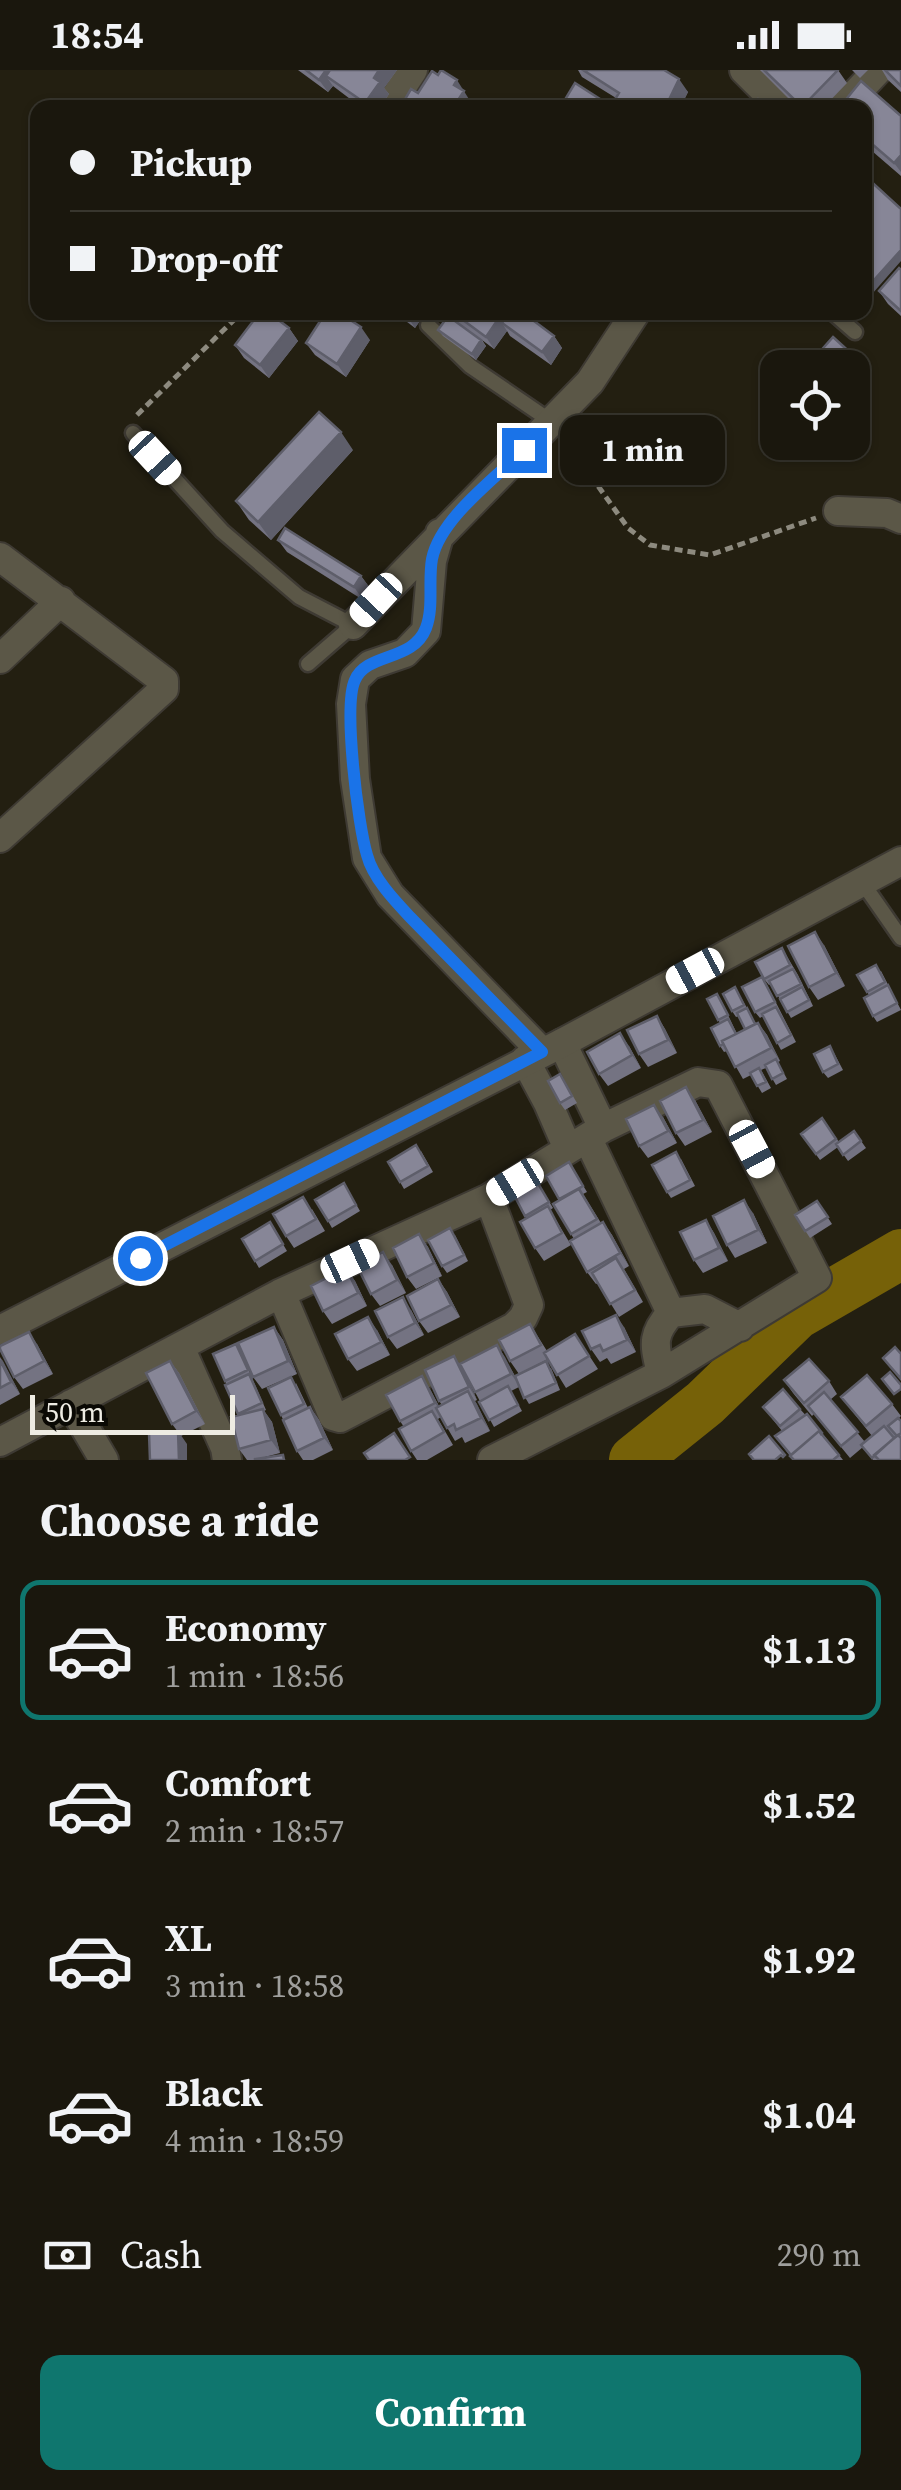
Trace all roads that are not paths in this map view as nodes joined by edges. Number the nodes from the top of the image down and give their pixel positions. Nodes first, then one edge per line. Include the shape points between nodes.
1 (413, 70) edge
2 (744, 70) edge
3 (878, 70) edge
4 (393, 100) edge
5 (774, 100) edge
6 (850, 100) edge
7 (630, 320) edge
8 (841, 320) edge
9 (428, 325) dead end
10 (854, 332) dead end
11 (552, 422) junction
12 (133, 433) road end
13 (838, 511) road end
14 (901, 520) edge
15 (440, 534) junction
16 (0, 557) edge
17 (61, 601) junction
18 (352, 625) junction
19 (0, 659) edge
20 (308, 664) dead end
21 (0, 838) edge
22 (901, 861) edge
23 (862, 882) junction
24 (901, 938) edge
25 (543, 1052) junction
26 (586, 1139) junction
27 (489, 1198) junction
28 (280, 1293) junction
29 (671, 1312) junction
30 (740, 1327) junction
31 (0, 1330) edge
32 (180, 1347) junction
33 (661, 1374) junction
34 (71, 1404) junction
35 (0, 1442) edge
36 (104, 1460) edge
37 (227, 1460) edge
38 (492, 1460) edge

1 - 4 street
2 - 5 street
3 - 6 street
7 - 11 street via 590,382
8 - 10 lane
9 - 11 lane via 470,366
11 - 15 street
12 - 18 lane via 234,542 298,597
13 - 14 street
15 - 18 street
15 - 25 street via 426,631 405,653 370,664 355,679 355,779 367,858 390,895
16 - 17 street
17 - 19 street
17 - 21 street via 164,681 164,689
18 - 20 lane
22 - 23 street
23 - 24 lane
23 - 25 street
25 - 26 street
25 - 26 street via 548,1103
25 - 31 street
26 - 27 street
26 - 29 street
26 - 30 street via 698,1082 718,1086 817,1278
27 - 28 street
27 - 28 street via 529,1305 523,1318 340,1418 333,1416
28 - 32 street
29 - 30 street via 706,1309
29 - 33 street via 654,1342
30 - 33 street
32 - 34 street
32 - 37 street
33 - 38 street
34 - 35 street
34 - 36 street

